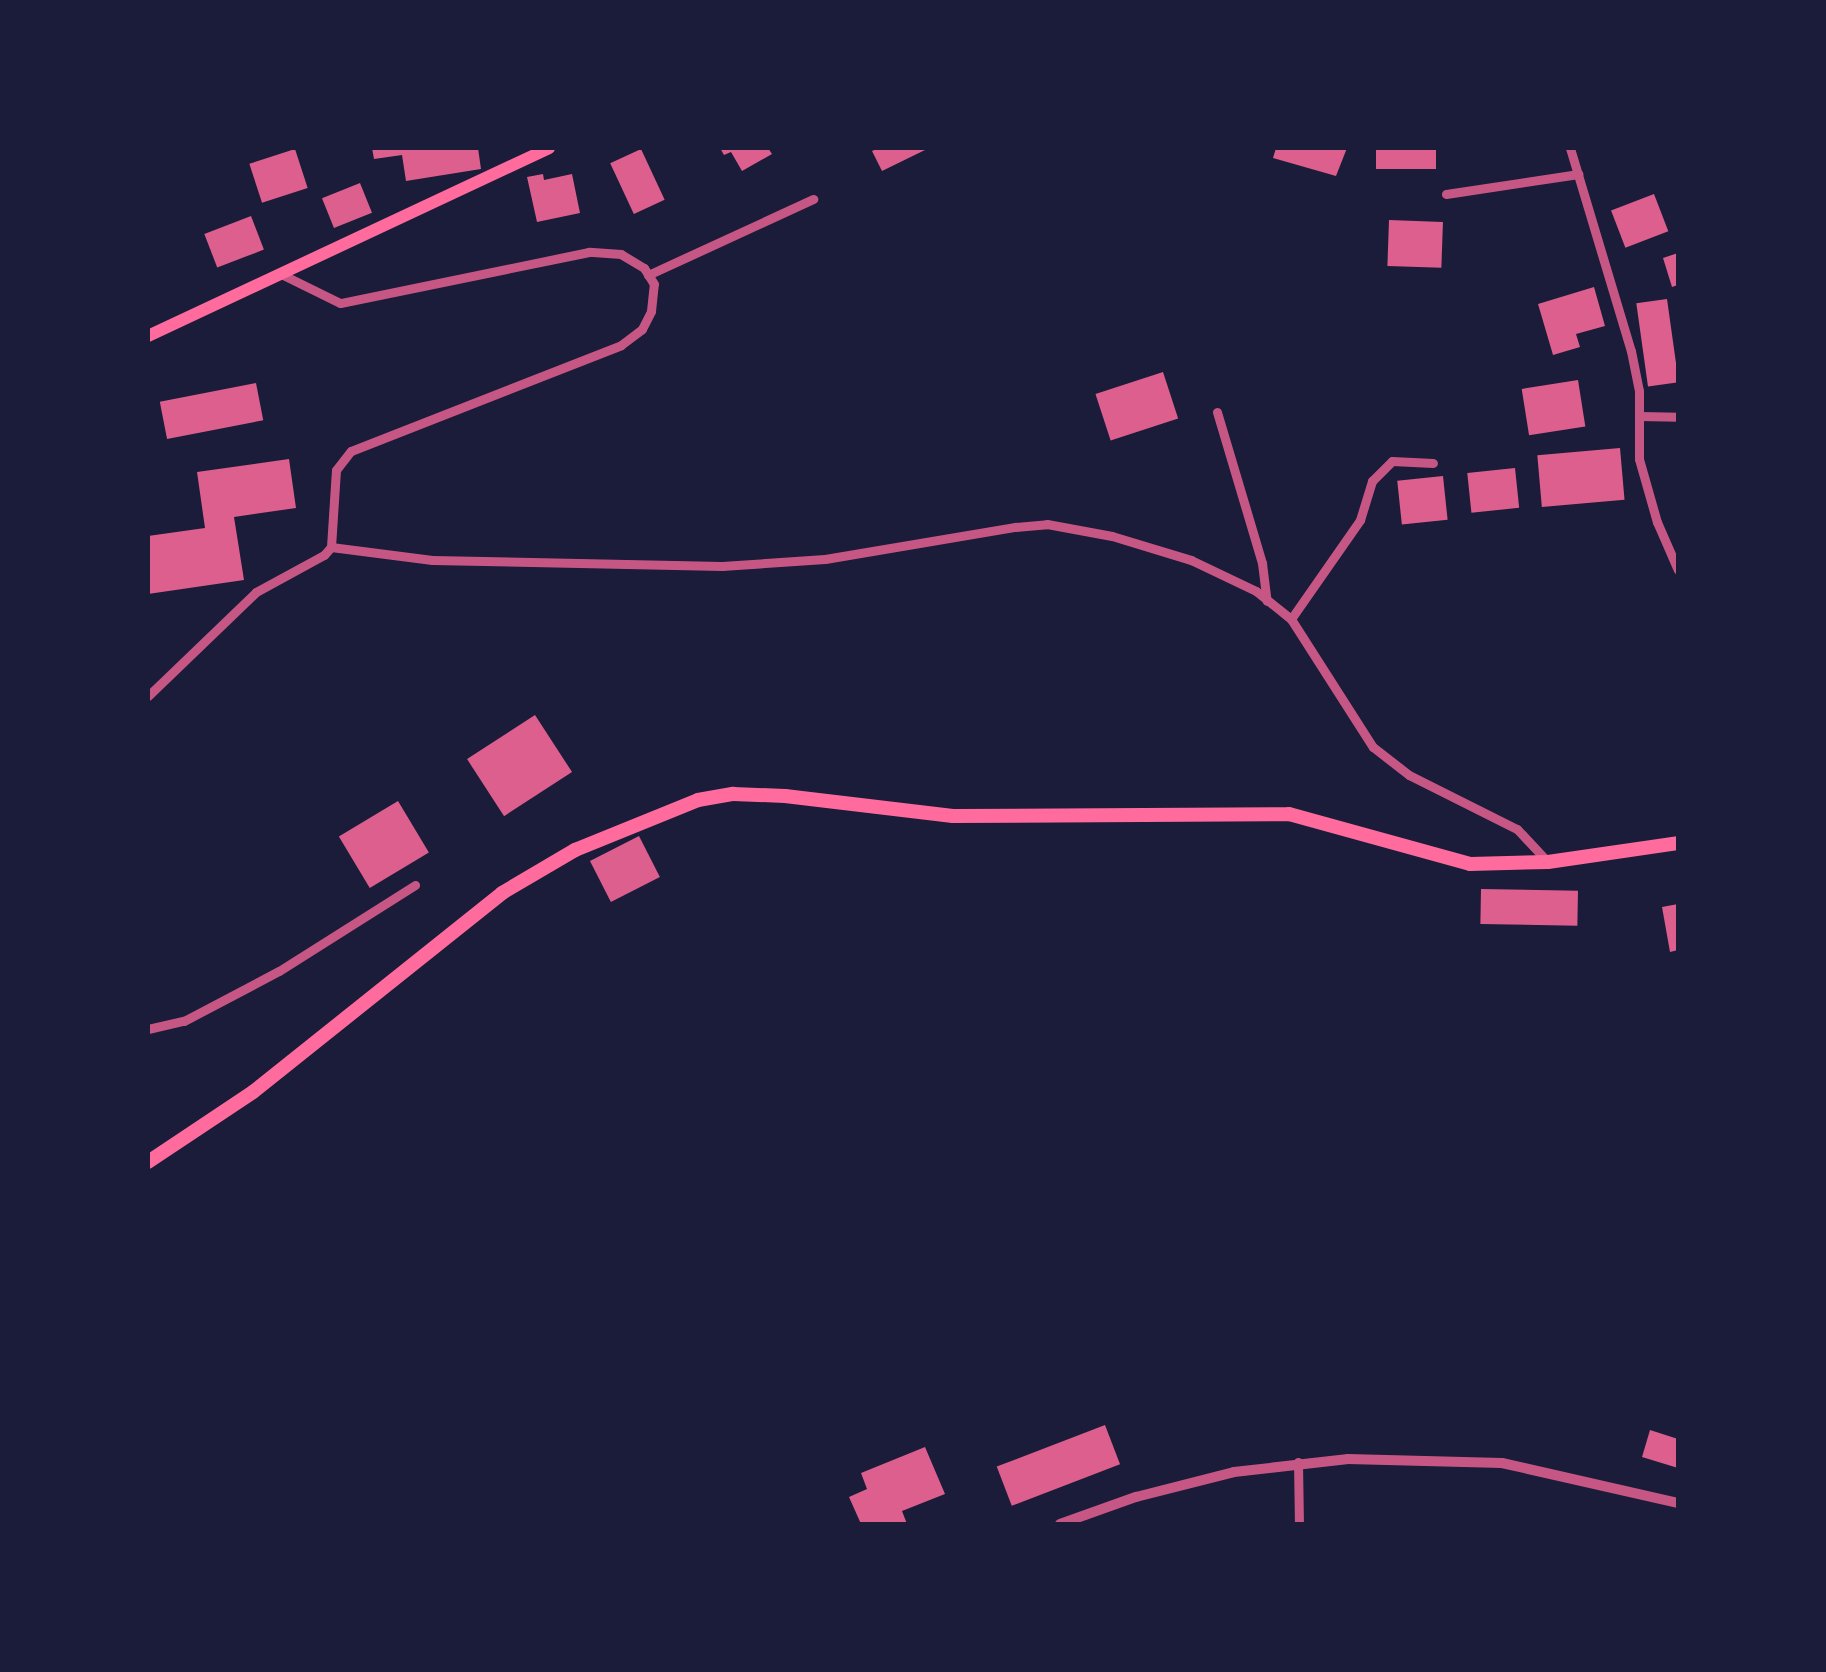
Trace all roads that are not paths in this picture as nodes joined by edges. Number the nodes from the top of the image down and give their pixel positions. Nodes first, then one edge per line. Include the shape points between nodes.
1 (549, 148) edge
2 (1570, 148) edge
3 (1578, 174) junction
4 (1446, 194) dead end
5 (813, 199) dead end
6 (283, 275) junction
7 (648, 275) junction
8 (148, 336) edge
9 (1217, 412) dead end
10 (1639, 416) junction
11 (1678, 417) edge
12 (1433, 463) dead end
13 (331, 547) junction
14 (1678, 570) edge
15 (1268, 601) junction
16 (1291, 620) junction
17 (148, 696) edge
18 (1678, 843) edge
19 (1548, 862) junction
20 (415, 885) dead end
21 (148, 1029) edge
22 (148, 1162) edge
23 (1298, 1462) junction
24 (1678, 1503) edge
25 (1060, 1524) edge
26 (1300, 1524) edge

1 - 6 main road
2 - 3 street
3 - 4 street
3 - 10 street via 1631,351
5 - 7 street
6 - 7 street via 340,304 590,252 621,254
6 - 8 main road
7 - 13 street via 652,311 621,345 351,451 336,470
9 - 15 street
10 - 11 street
10 - 14 street via 1643,474
12 - 16 street via 1392,461 1372,480 1360,520
13 - 15 street via 432,560 722,566 825,559 1048,524 1191,560
13 - 17 street via 316,562 256,592
15 - 16 street
16 - 19 street via 1373,747 1409,776 1517,829
18 - 19 main road
19 - 22 main road via 1444,860 1289,814 972,817 785,796 698,800 575,850 502,892 252,1092
20 - 21 street via 279,970 184,1021
23 - 24 street via 1468,1459
23 - 25 street via 1172,1488
23 - 26 street

